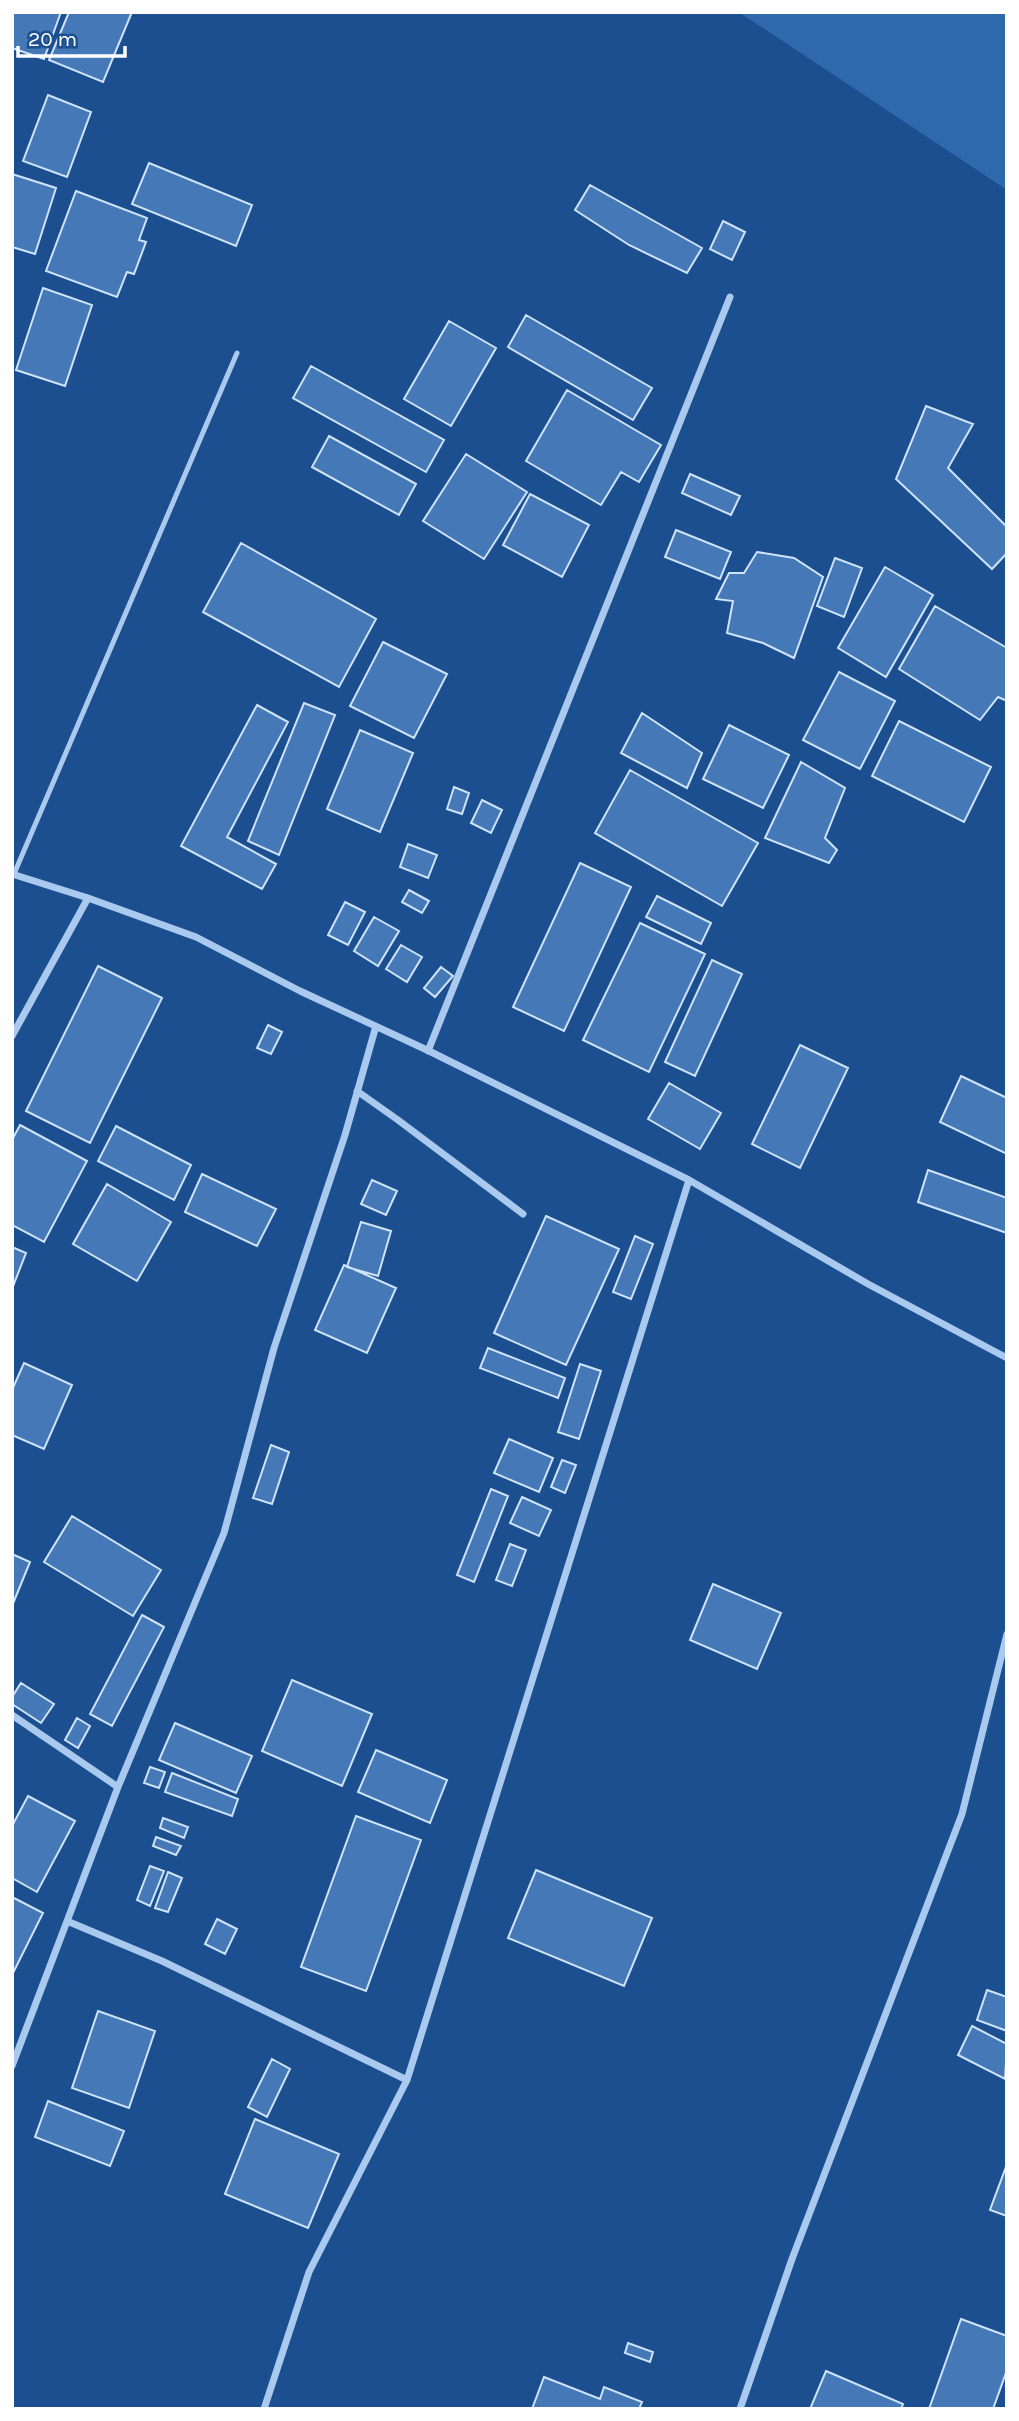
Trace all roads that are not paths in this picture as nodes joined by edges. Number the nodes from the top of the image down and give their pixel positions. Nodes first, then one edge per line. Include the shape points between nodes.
1 (730, 297) dead end
2 (237, 353) dead end
3 (13, 874) edge
4 (88, 898) junction
5 (376, 1026) junction
6 (12, 1036) edge
7 (428, 1051) junction
8 (357, 1091) junction
9 (689, 1180) junction
10 (523, 1214) dead end
11 (1007, 1358) edge
12 (1007, 1634) edge
13 (12, 1715) edge
14 (118, 1787) junction
15 (67, 1921) junction
16 (12, 2066) edge
17 (407, 2080) junction
18 (264, 2409) edge
19 (740, 2409) edge

1 - 7 street
2 - 3 lane
3 - 4 street
4 - 5 street via 196,937
4 - 6 street
5 - 7 street
5 - 8 street
7 - 9 street
8 - 10 street
8 - 14 street via 274,1348 224,1533
9 - 11 street
9 - 17 street
12 - 19 street via 962,1814 792,2259
13 - 14 street
14 - 15 street
15 - 16 street
15 - 17 street via 162,1961
17 - 18 street via 309,2272

